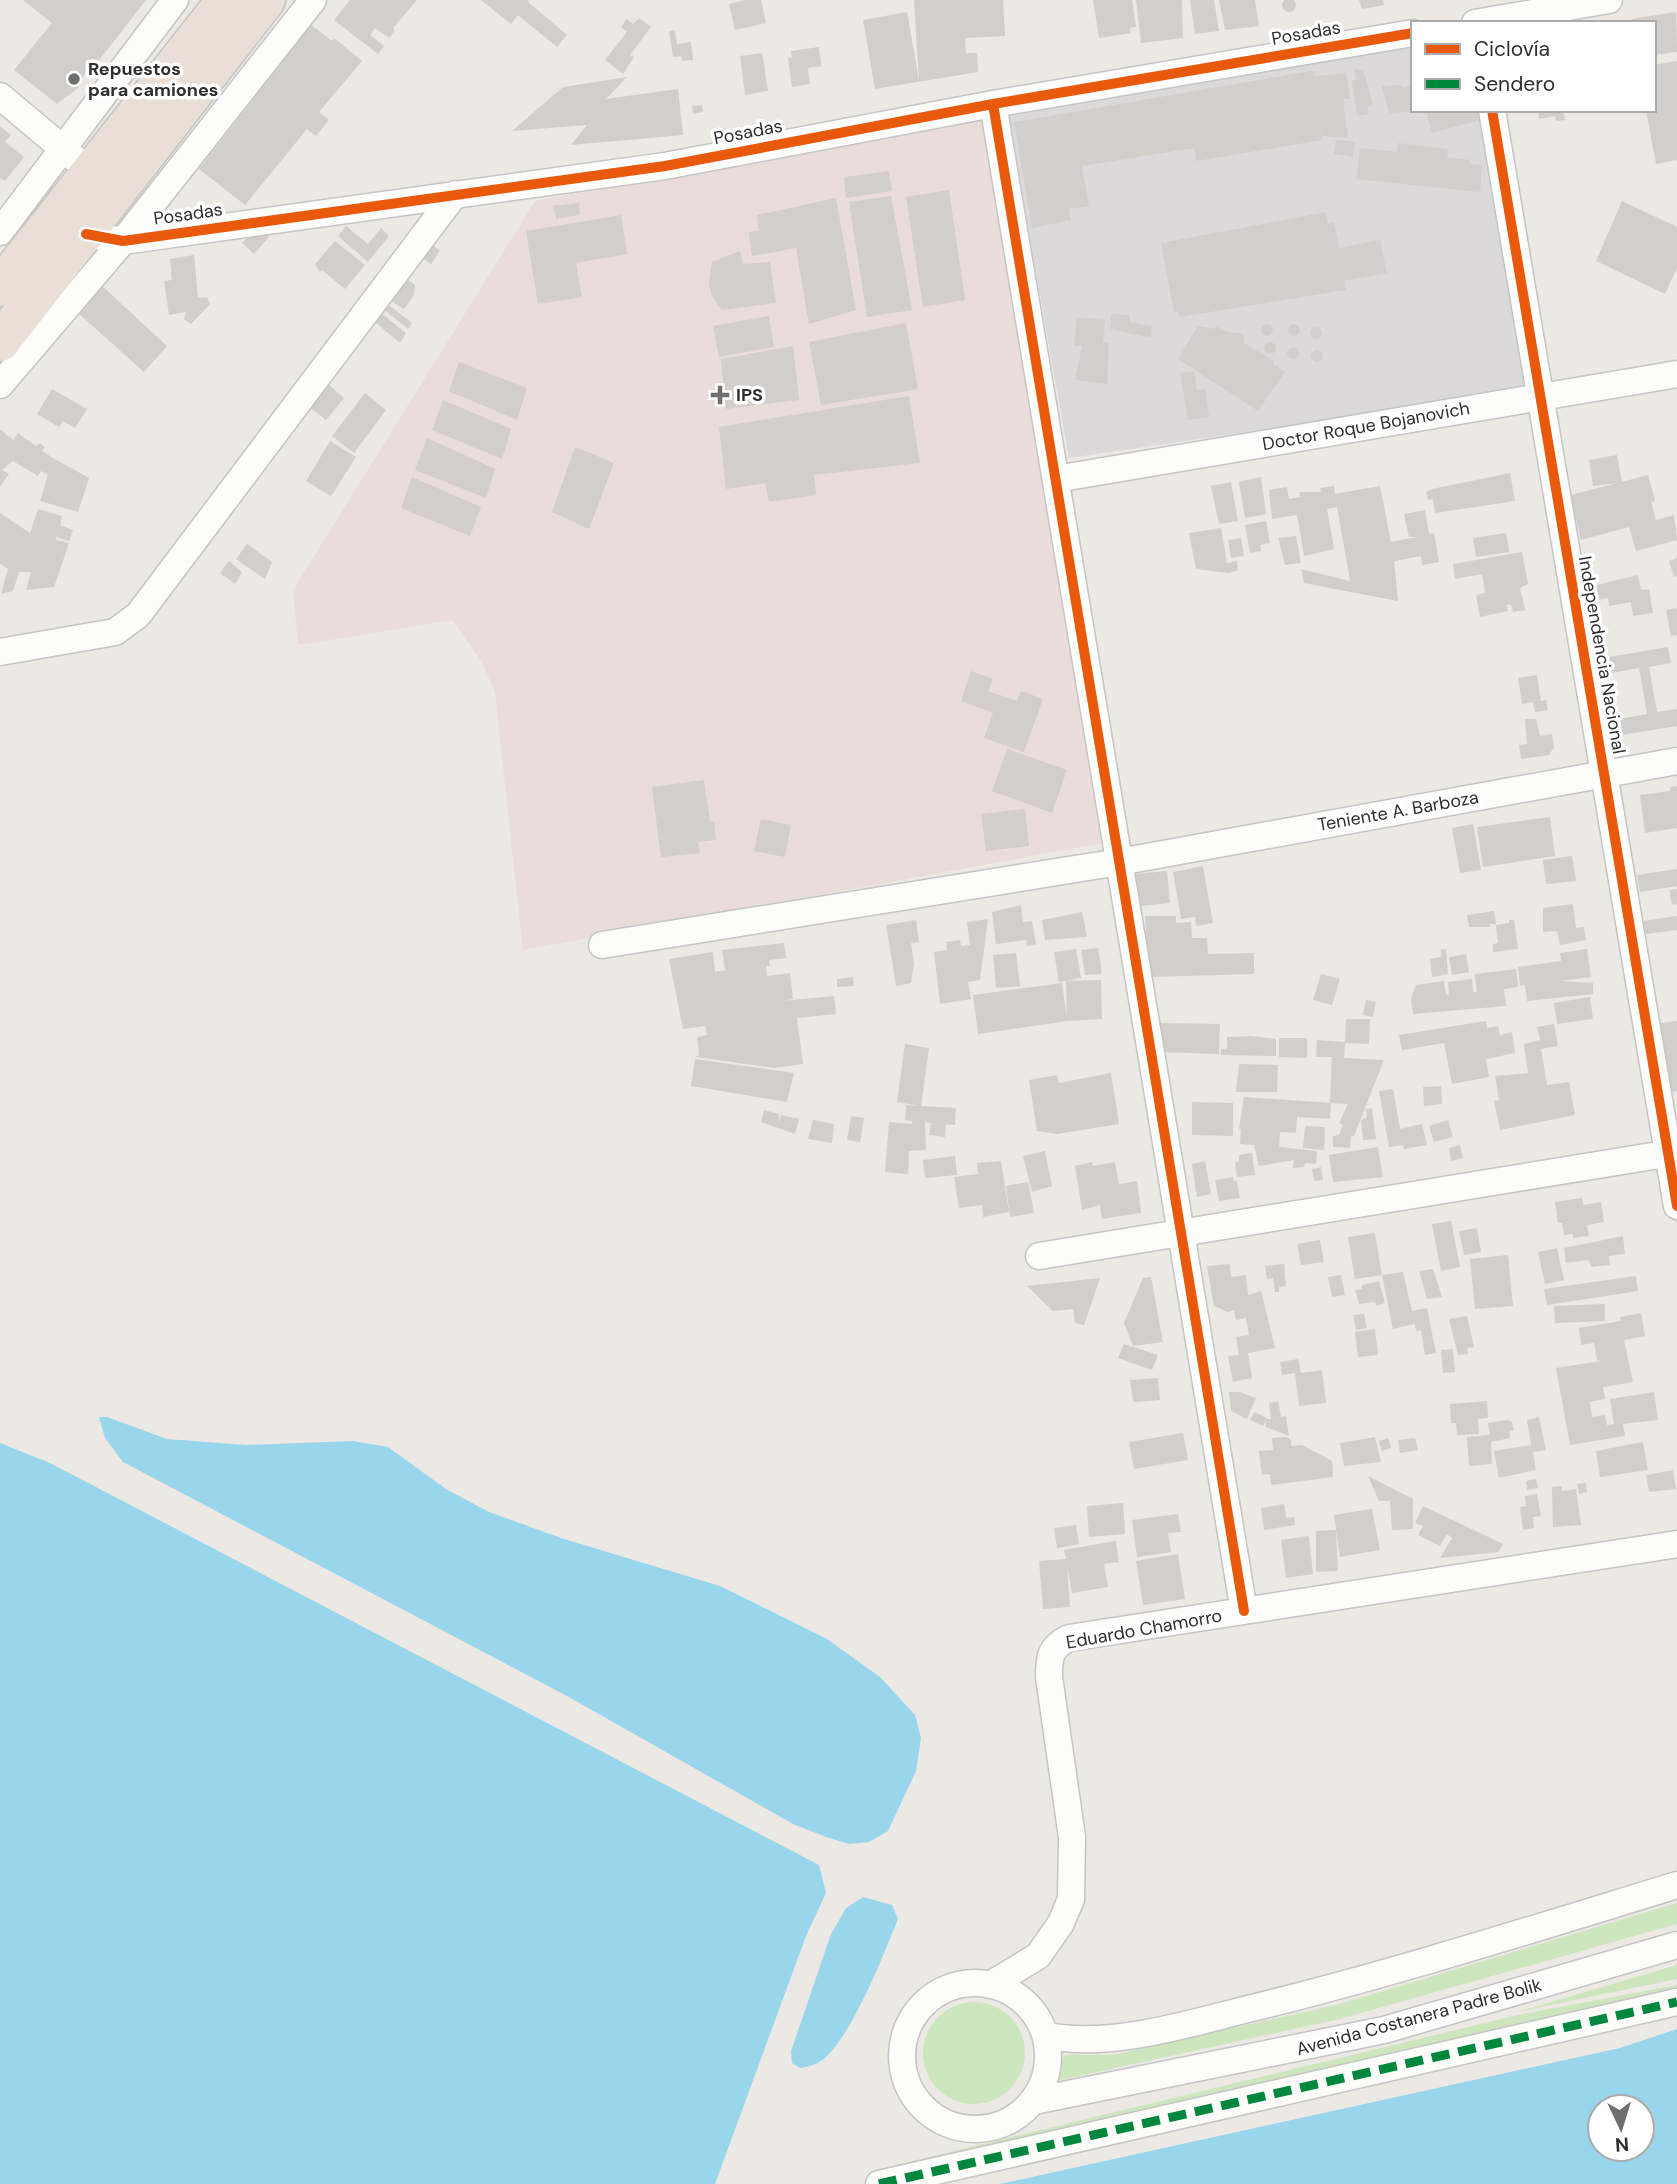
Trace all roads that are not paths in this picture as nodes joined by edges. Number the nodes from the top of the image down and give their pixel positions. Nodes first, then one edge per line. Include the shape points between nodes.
1 (175, 0) edge
2 (226, 0) edge
3 (266, 0) edge
4 (313, 0) edge
5 (1474, 0) edge
6 (1609, 0) edge
7 (1477, 21) edge
8 (1488, 21) edge
9 (1411, 33) edge
10 (0, 96) edge
11 (993, 103) junction
12 (1492, 112) edge
13 (76, 160) junction
14 (455, 194) junction
15 (0, 232) edge
16 (105, 237) junction
17 (0, 287) edge
18 (2, 369) edge
19 (1677, 374) edge
20 (1540, 396) junction
21 (1056, 480) junction
22 (0, 652) edge
23 (1677, 761) edge
24 (1604, 772) junction
25 (1119, 862) junction
26 (602, 945) dead end
27 (1673, 1153) edge
28 (1677, 1206) edge
29 (1181, 1233) junction
30 (1039, 1256) dead end
31 (1677, 1544) edge
32 (1244, 1611) junction
33 (1677, 1885) edge
34 (1677, 1945) edge
35 (1038, 1956) junction
36 (989, 1985) junction
37 (1677, 2001) edge
38 (1029, 2005) junction
39 (1047, 2036) junction
40 (1034, 2101) junction
41 (879, 2184) edge

1 - 13 street
2 - 13 highway
3 - 16 highway
4 - 16 street
5 - 7 street
6 - 8 street
9 - 11 street, Posadas
10 - 13 street
11 - 14 street, Posadas via 666,166
11 - 21 street
12 - 20 street, Independencia Nacional
13 - 15 street
13 - 17 highway
14 - 16 street, Posadas
14 - 22 street via 138,615 116,632
16 - 18 highway
19 - 20 street, Doctor Roque Bojanovich
20 - 21 street, Doctor Roque Bojanovich
20 - 24 street, Independencia Nacional
21 - 25 street
23 - 24 street, Teniente A. Barboza
24 - 25 street, Teniente A. Barboza
24 - 27 street, Independencia Nacional
25 - 26 street, Teniente A. Barboza
25 - 29 street
27 - 28 street, Independencia Nacional
27 - 29 street
29 - 30 street
29 - 32 street
31 - 32 street, Eduardo Chamorro
32 - 35 street, Eduardo Chamorro via 1069,1638 1051,1651 1049,1677 1073,1874 1071,1899 1061,1923
33 - 39 street via 1400,1970 1222,2015 1122,2036 1071,2041
34 - 40 street, Avenida Costanera Padre Bolik via 1371,2033
35 - 36 street, Eduardo Chamorro
35 - 38 street, Eduardo Chamorro
36 - 38 street, Avenida Costanera Padre Bolik via 1006,1989
36 - 40 street, Avenida Costanera Padre Bolik via 951,1986 928,2000 910,2022 901,2048 903,2075 915,2100 935,2118 961,2129 988,2129 1014,2119
37 - 41 street
38 - 39 street, Avenida Costanera Padre Bolik
39 - 40 street, Avenida Costanera Padre Bolik via 1049,2066

